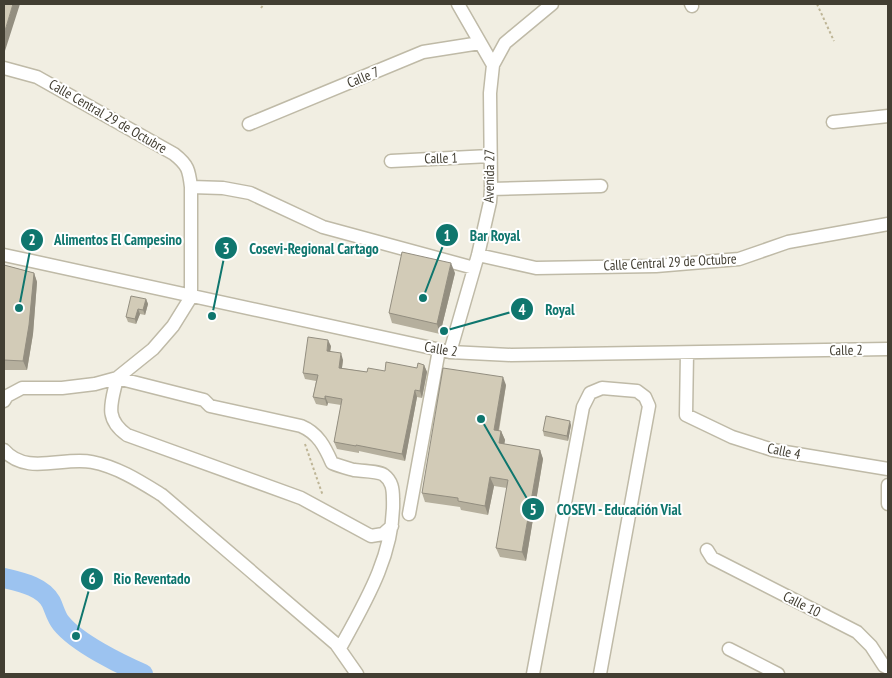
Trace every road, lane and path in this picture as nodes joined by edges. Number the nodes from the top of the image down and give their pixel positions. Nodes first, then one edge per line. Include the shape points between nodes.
1 (264, 4) edge
2 (458, 4) edge
3 (552, 4) edge
4 (817, 4) edge
5 (261, 8) dead end
6 (834, 41) dead end
7 (480, 43) junction
8 (494, 65) junction
9 (4, 68) edge
10 (888, 116) edge
11 (833, 122) dead end
12 (249, 124) dead end
13 (490, 156) junction
14 (391, 161) dead end
15 (602, 186) dead end
16 (191, 187) junction
17 (492, 189) junction
18 (888, 224) edge
19 (4, 255) edge
20 (478, 255) junction
21 (474, 268) junction
22 (191, 297) junction
23 (888, 349) edge
24 (444, 351) junction
25 (687, 353) junction
26 (117, 378) junction
27 (4, 400) edge
28 (301, 426) junction
29 (4, 450) edge
30 (888, 469) edge
31 (888, 485) edge
32 (888, 504) edge
33 (330, 514) junction
34 (409, 514) dead end
35 (392, 526) junction
36 (708, 550) dead end
37 (340, 648) junction
38 (729, 649) dead end
39 (888, 668) edge
40 (357, 674) edge
41 (533, 674) edge
42 (600, 674) edge
43 (778, 674) edge

1 - 5 path
2 - 7 street
3 - 8 street via 505,43
4 - 6 path
7 - 8 street
7 - 12 street, Calle 7 via 423,52
8 - 13 street, Avenida 27 via 490,92
9 - 16 street, Calle Central 29 de Octubre via 37,77 174,154 186,164
10 - 11 street
13 - 14 street, Calle 1
13 - 17 street, Avenida 27
15 - 17 street
16 - 21 street via 250,193 323,227
16 - 22 street, Calle Central 29 de Octubre
17 - 20 street, Avenida 27
18 - 20 street, Calle Central 29 de Octubre via 788,242 739,259 656,266 536,268
19 - 22 street, Calle 2
20 - 21 street, Avenida 27
21 - 24 street, Avenida 27
22 - 24 street, Calle 2
22 - 26 street via 173,326 153,349
23 - 25 street, Calle 2
24 - 25 street, Calle 2 via 511,355
24 - 34 street, Avenida 27
25 - 30 street, Calle 4 via 686,415 732,437 773,450
26 - 27 street via 62,388 22,388
26 - 28 street via 204,400 210,406
26 - 33 street via 112,420 127,435 301,498
28 - 33 path
28 - 35 street via 321,441 332,463 386,476 392,485
29 - 37 street via 27,464 67,460 92,462 138,480 168,500
31 - 32 street
33 - 35 street via 371,536 383,534
35 - 37 street via 379,572
36 - 39 street, Calle 10 via 712,558 857,632
37 - 40 street
38 - 43 street
41 - 42 street via 583,408 590,393 602,388 636,392 645,397 650,406

